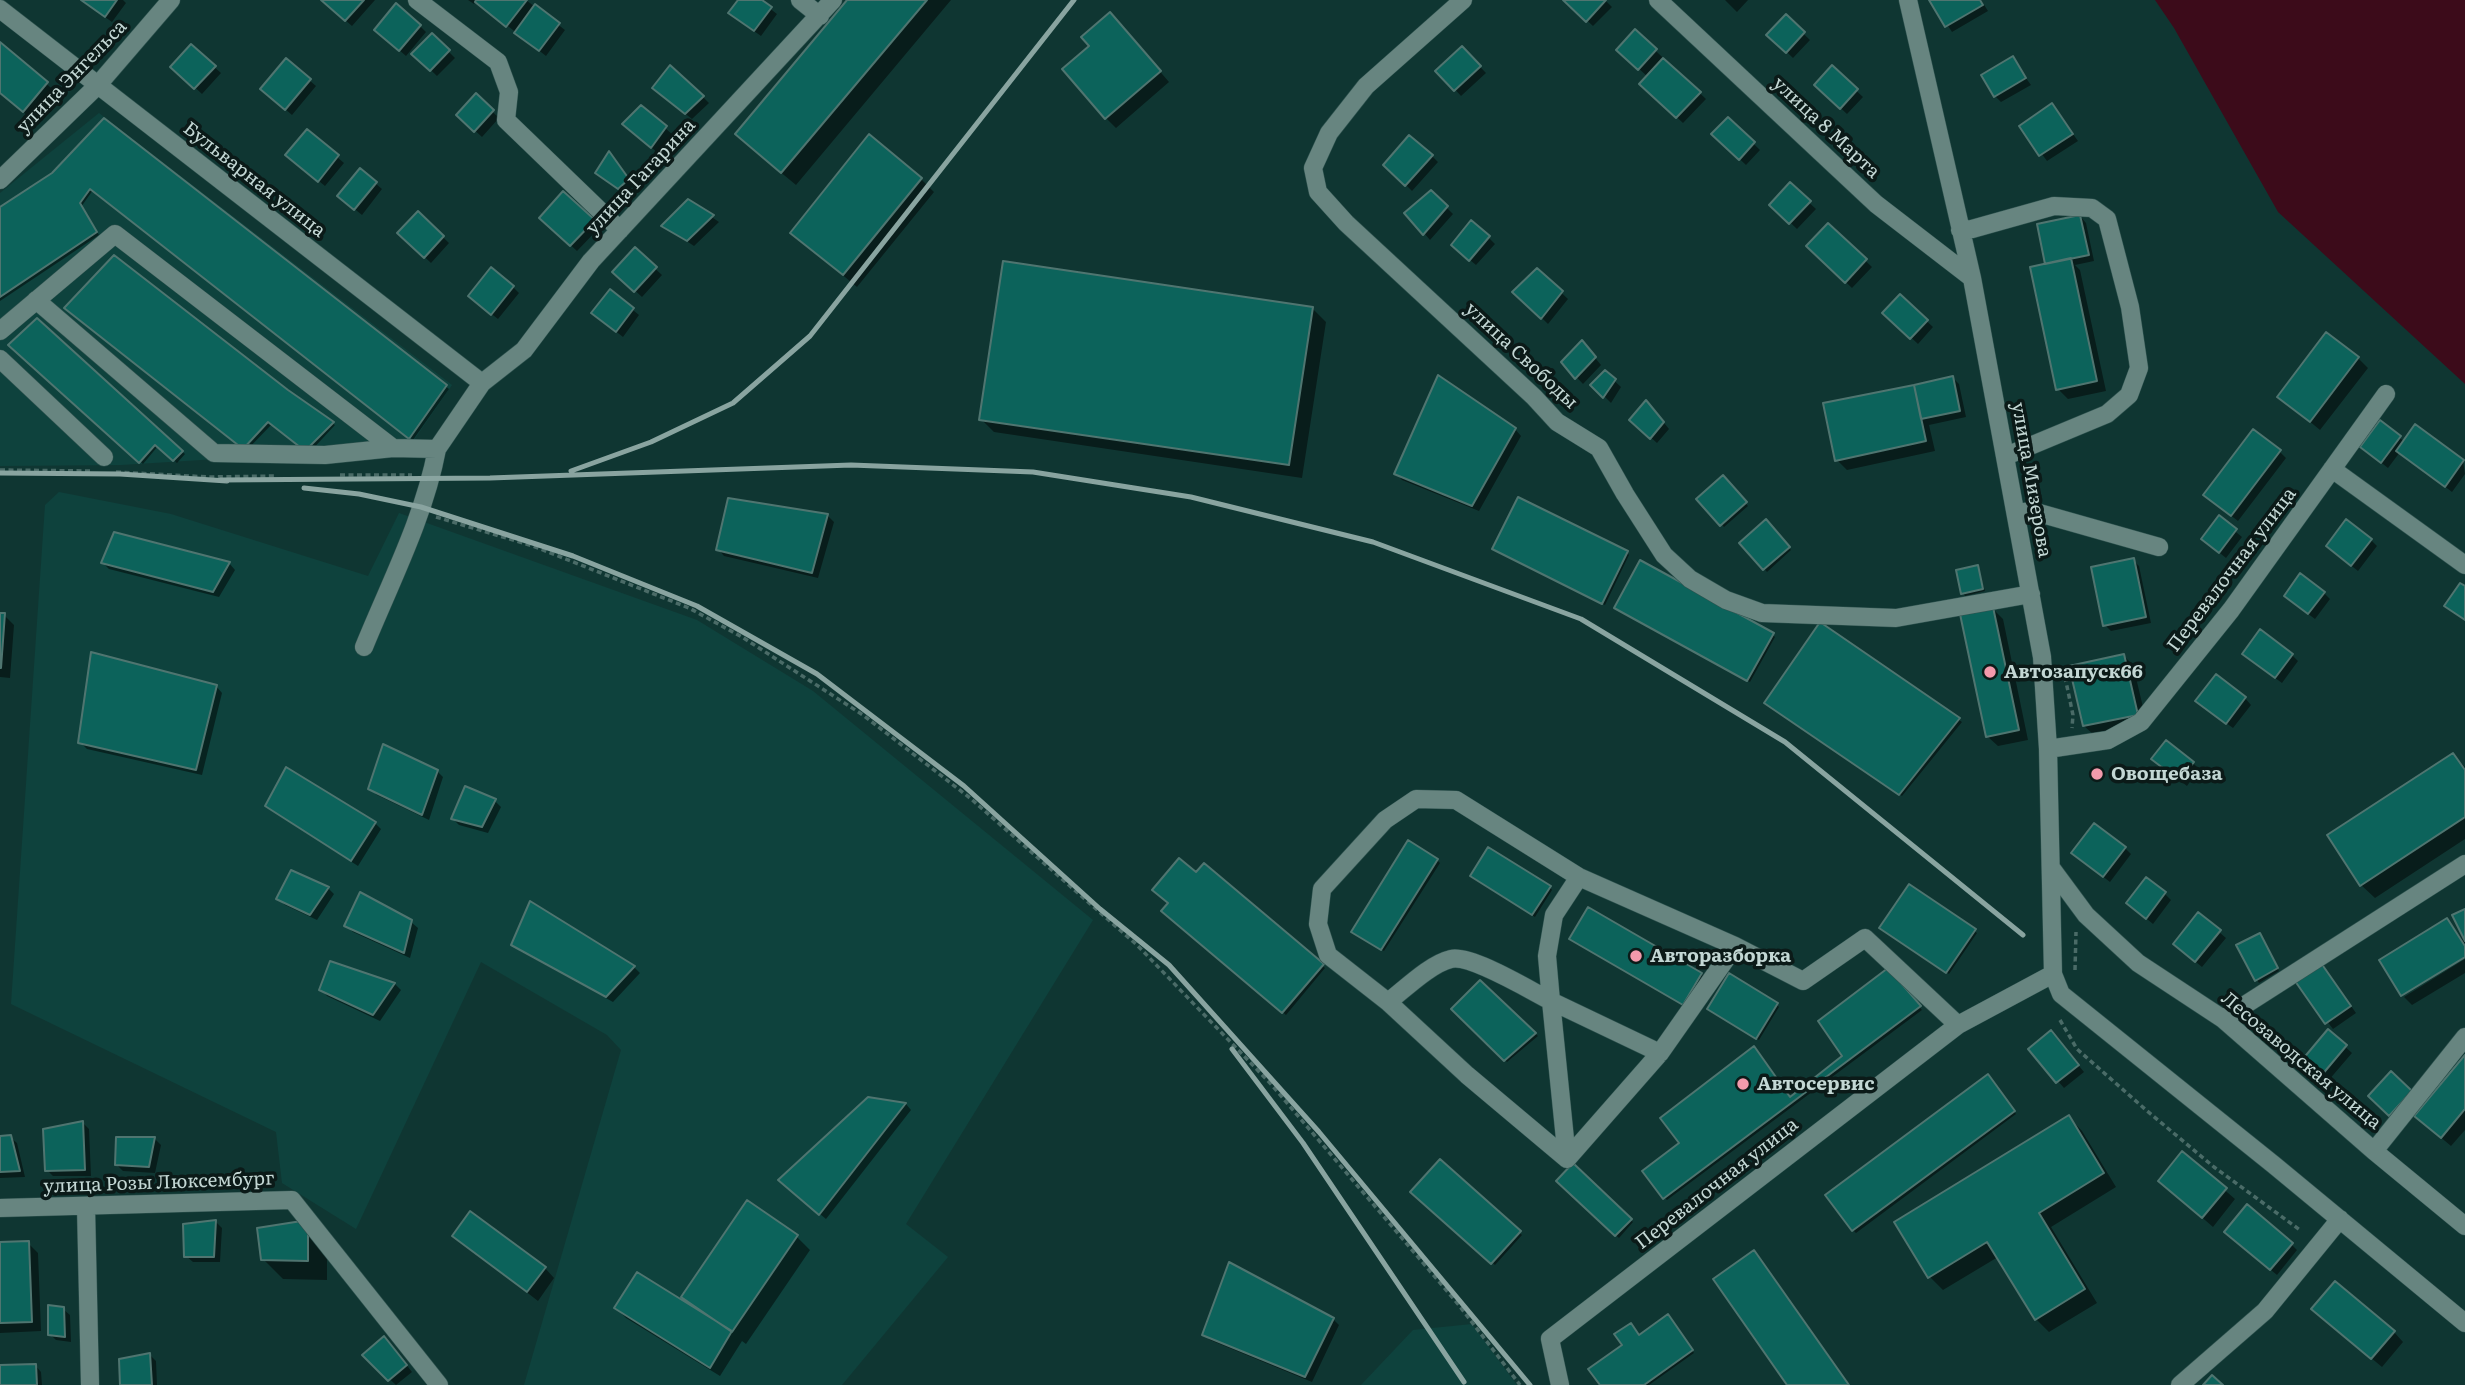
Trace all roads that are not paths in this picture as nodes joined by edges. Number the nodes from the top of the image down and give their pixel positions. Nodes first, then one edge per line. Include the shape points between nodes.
1 (171, 0) edge
2 (416, 0) edge
3 (800, 0) edge
4 (833, 0) edge
5 (1463, 0) edge
6 (1658, 0) edge
7 (1908, 0) edge
8 (0, 9) edge
9 (820, 16) junction
10 (97, 86) junction
11 (0, 180) edge
12 (620, 230) junction
13 (1960, 230) junction
14 (1972, 278) junction
15 (36, 300) junction
16 (0, 331) edge
17 (0, 359) edge
18 (482, 383) junction
19 (2386, 394) dead end
20 (393, 448) junction
21 (437, 449) junction
22 (2006, 456) junction
23 (104, 457) dead end
24 (2332, 469) junction
25 (2016, 513) junction
26 (2159, 547) dead end
27 (2465, 565) edge
28 (2031, 594) junction
29 (364, 647) dead end
30 (2048, 749) junction
31 (2465, 864) edge
32 (2052, 869) junction
33 (1579, 877) junction
34 (1735, 946) junction
35 (2053, 975) junction
36 (1551, 1001) junction
37 (1388, 1002) junction
38 (2223, 1019) junction
39 (1958, 1024) junction
40 (2465, 1037) edge
41 (1660, 1053) junction
42 (2374, 1151) junction
43 (1567, 1159) junction
44 (86, 1207) junction
45 (0, 1208) edge
46 (2340, 1219) junction
47 (2465, 1226) edge
48 (2465, 1323) edge
49 (90, 1385) edge
50 (439, 1385) edge
51 (1560, 1385) edge
52 (2180, 1385) edge

1 - 10 street, улица Энгельса
2 - 12 street via 498,62 509,92 506,120
3 - 9 street
4 - 9 street, улица Гагарина
5 - 28 street, улица Свободы via 1366,86 1329,133 1313,168 1318,192 1346,223 1557,422 1599,448 1664,555 1690,579 1726,600 1762,613 1896,618
6 - 14 street, улица 8 Марта via 1876,204
7 - 13 street, улица Мизерова
8 - 10 street, Бульварная улица
9 - 12 street, улица Гагарина
10 - 11 street, улица Энгельса
10 - 18 street, Бульварная улица
12 - 18 street, улица Гагарина via 524,351
13 - 14 street, улица Мизерова
13 - 22 street via 2054,206 2092,208 2107,219 2130,307 2139,368 2129,395 2107,414
14 - 22 street, улица Мизерова
15 - 16 street
15 - 20 street via 214,453 325,455
15 - 20 street via 115,234
17 - 23 street
18 - 21 street, улица Гагарина
19 - 24 street, Перевалочная улица
20 - 21 street
21 - 29 street via 419,512
22 - 25 street, улица Мизерова
24 - 27 street
24 - 30 street, Перевалочная улица via 2231,610 2141,722 2108,740
25 - 26 street via 2032,511
25 - 28 street, улица Мизерова
28 - 30 street, улица Мизерова via 2042,657
30 - 32 street, улица Мизерова
31 - 38 street
32 - 35 street, улица Мизерова
32 - 38 street, Лесозаводская улица via 2086,915 2138,963
33 - 34 street
33 - 36 street via 1554,915 1547,956
33 - 37 street via 1457,800 1416,799 1385,820 1322,889 1318,924 1328,955
34 - 39 street via 1803,981 1865,938
34 - 41 street
35 - 39 street, Перевалочная улица
35 - 46 street via 2061,995
36 - 37 street via 1480,964 1452,958
36 - 41 street
36 - 43 street
37 - 43 street
38 - 42 street, Лесозаводская улица
39 - 51 street, Перевалочная улица via 1550,1339
40 - 42 street
41 - 43 street
42 - 47 street, Лесозаводская улица
44 - 45 street, улица Розы Люксембург
44 - 49 street
44 - 50 street, улица Розы Люксембург via 292,1200
46 - 48 street
46 - 52 street via 2265,1311

